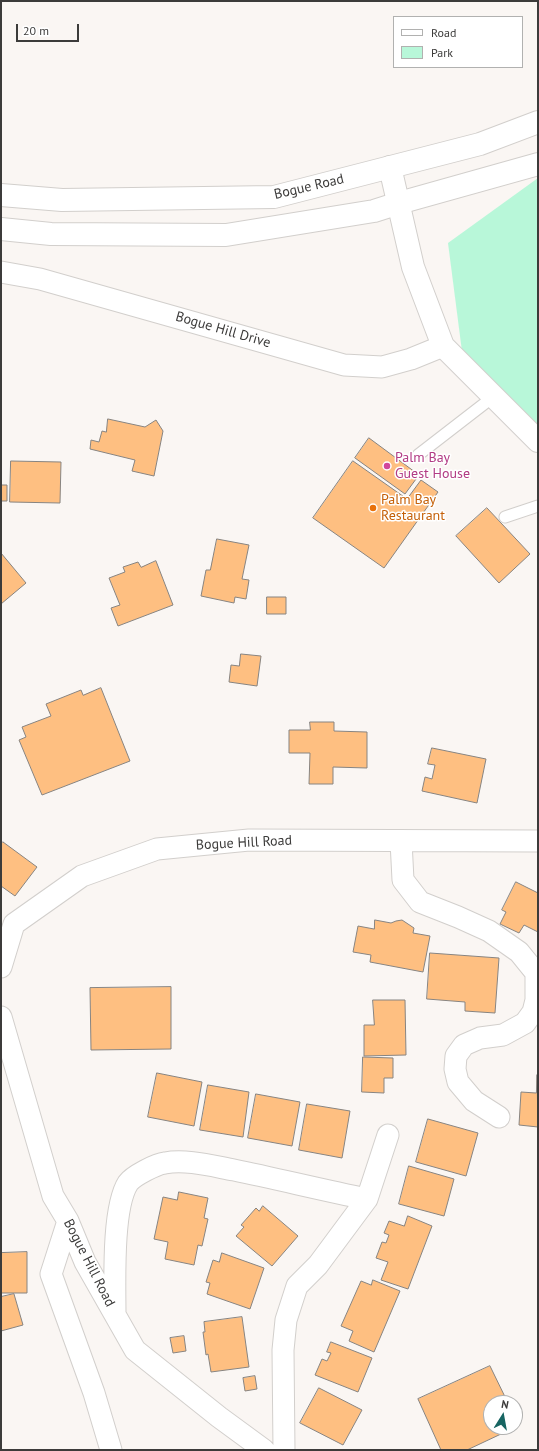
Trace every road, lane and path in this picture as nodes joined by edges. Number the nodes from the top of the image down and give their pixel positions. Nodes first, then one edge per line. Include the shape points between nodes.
1 (538, 122) edge
2 (538, 164) edge
3 (390, 167) junction
4 (1, 195) edge
5 (399, 203) junction
6 (1, 229) edge
7 (1, 272) edge
8 (443, 346) junction
9 (493, 397) junction
10 (538, 441) edge
11 (418, 455) dead end
12 (538, 506) edge
13 (505, 517) dead end
14 (401, 841) junction
15 (538, 841) edge
16 (1, 967) edge
17 (1, 1017) edge
18 (499, 1117) dead end
19 (388, 1135) dead end
20 (367, 1200) junction
21 (68, 1221) junction
22 (115, 1315) junction
23 (111, 1450) edge
24 (264, 1450) edge
25 (284, 1450) edge

1 - 3 main road, Bogue Road via 480,144
2 - 5 main road
3 - 4 main road, Bogue Road via 274,196 62,200
3 - 5 main road
5 - 6 main road via 374,212 226,235 51,234
5 - 8 main road via 413,267
7 - 8 street, Bogue Hill Drive via 40,279 344,365 382,367
8 - 9 main road
9 - 10 main road
9 - 11 lane
12 - 13 lane
14 - 15 street, Bogue Hill Road
14 - 16 street, Bogue Hill Road via 249,840 157,849 82,876 14,924
14 - 18 street via 403,880 420,902 489,932 520,952 536,973 536,1000 533,1012 525,1023 503,1035 480,1038 464,1045 456,1056 458,1082 474,1101
17 - 21 street, Bogue Hill Road via 53,1196
19 - 20 street
20 - 22 street via 197,1163 164,1163 142,1172 128,1182 120,1200 116,1240
20 - 25 street via 318,1265 297,1286 286,1320 283,1350
21 - 22 street, Bogue Hill Road via 85,1262
21 - 23 street via 51,1274 94,1393
22 - 24 street, Bogue Hill Road via 135,1350 218,1417

